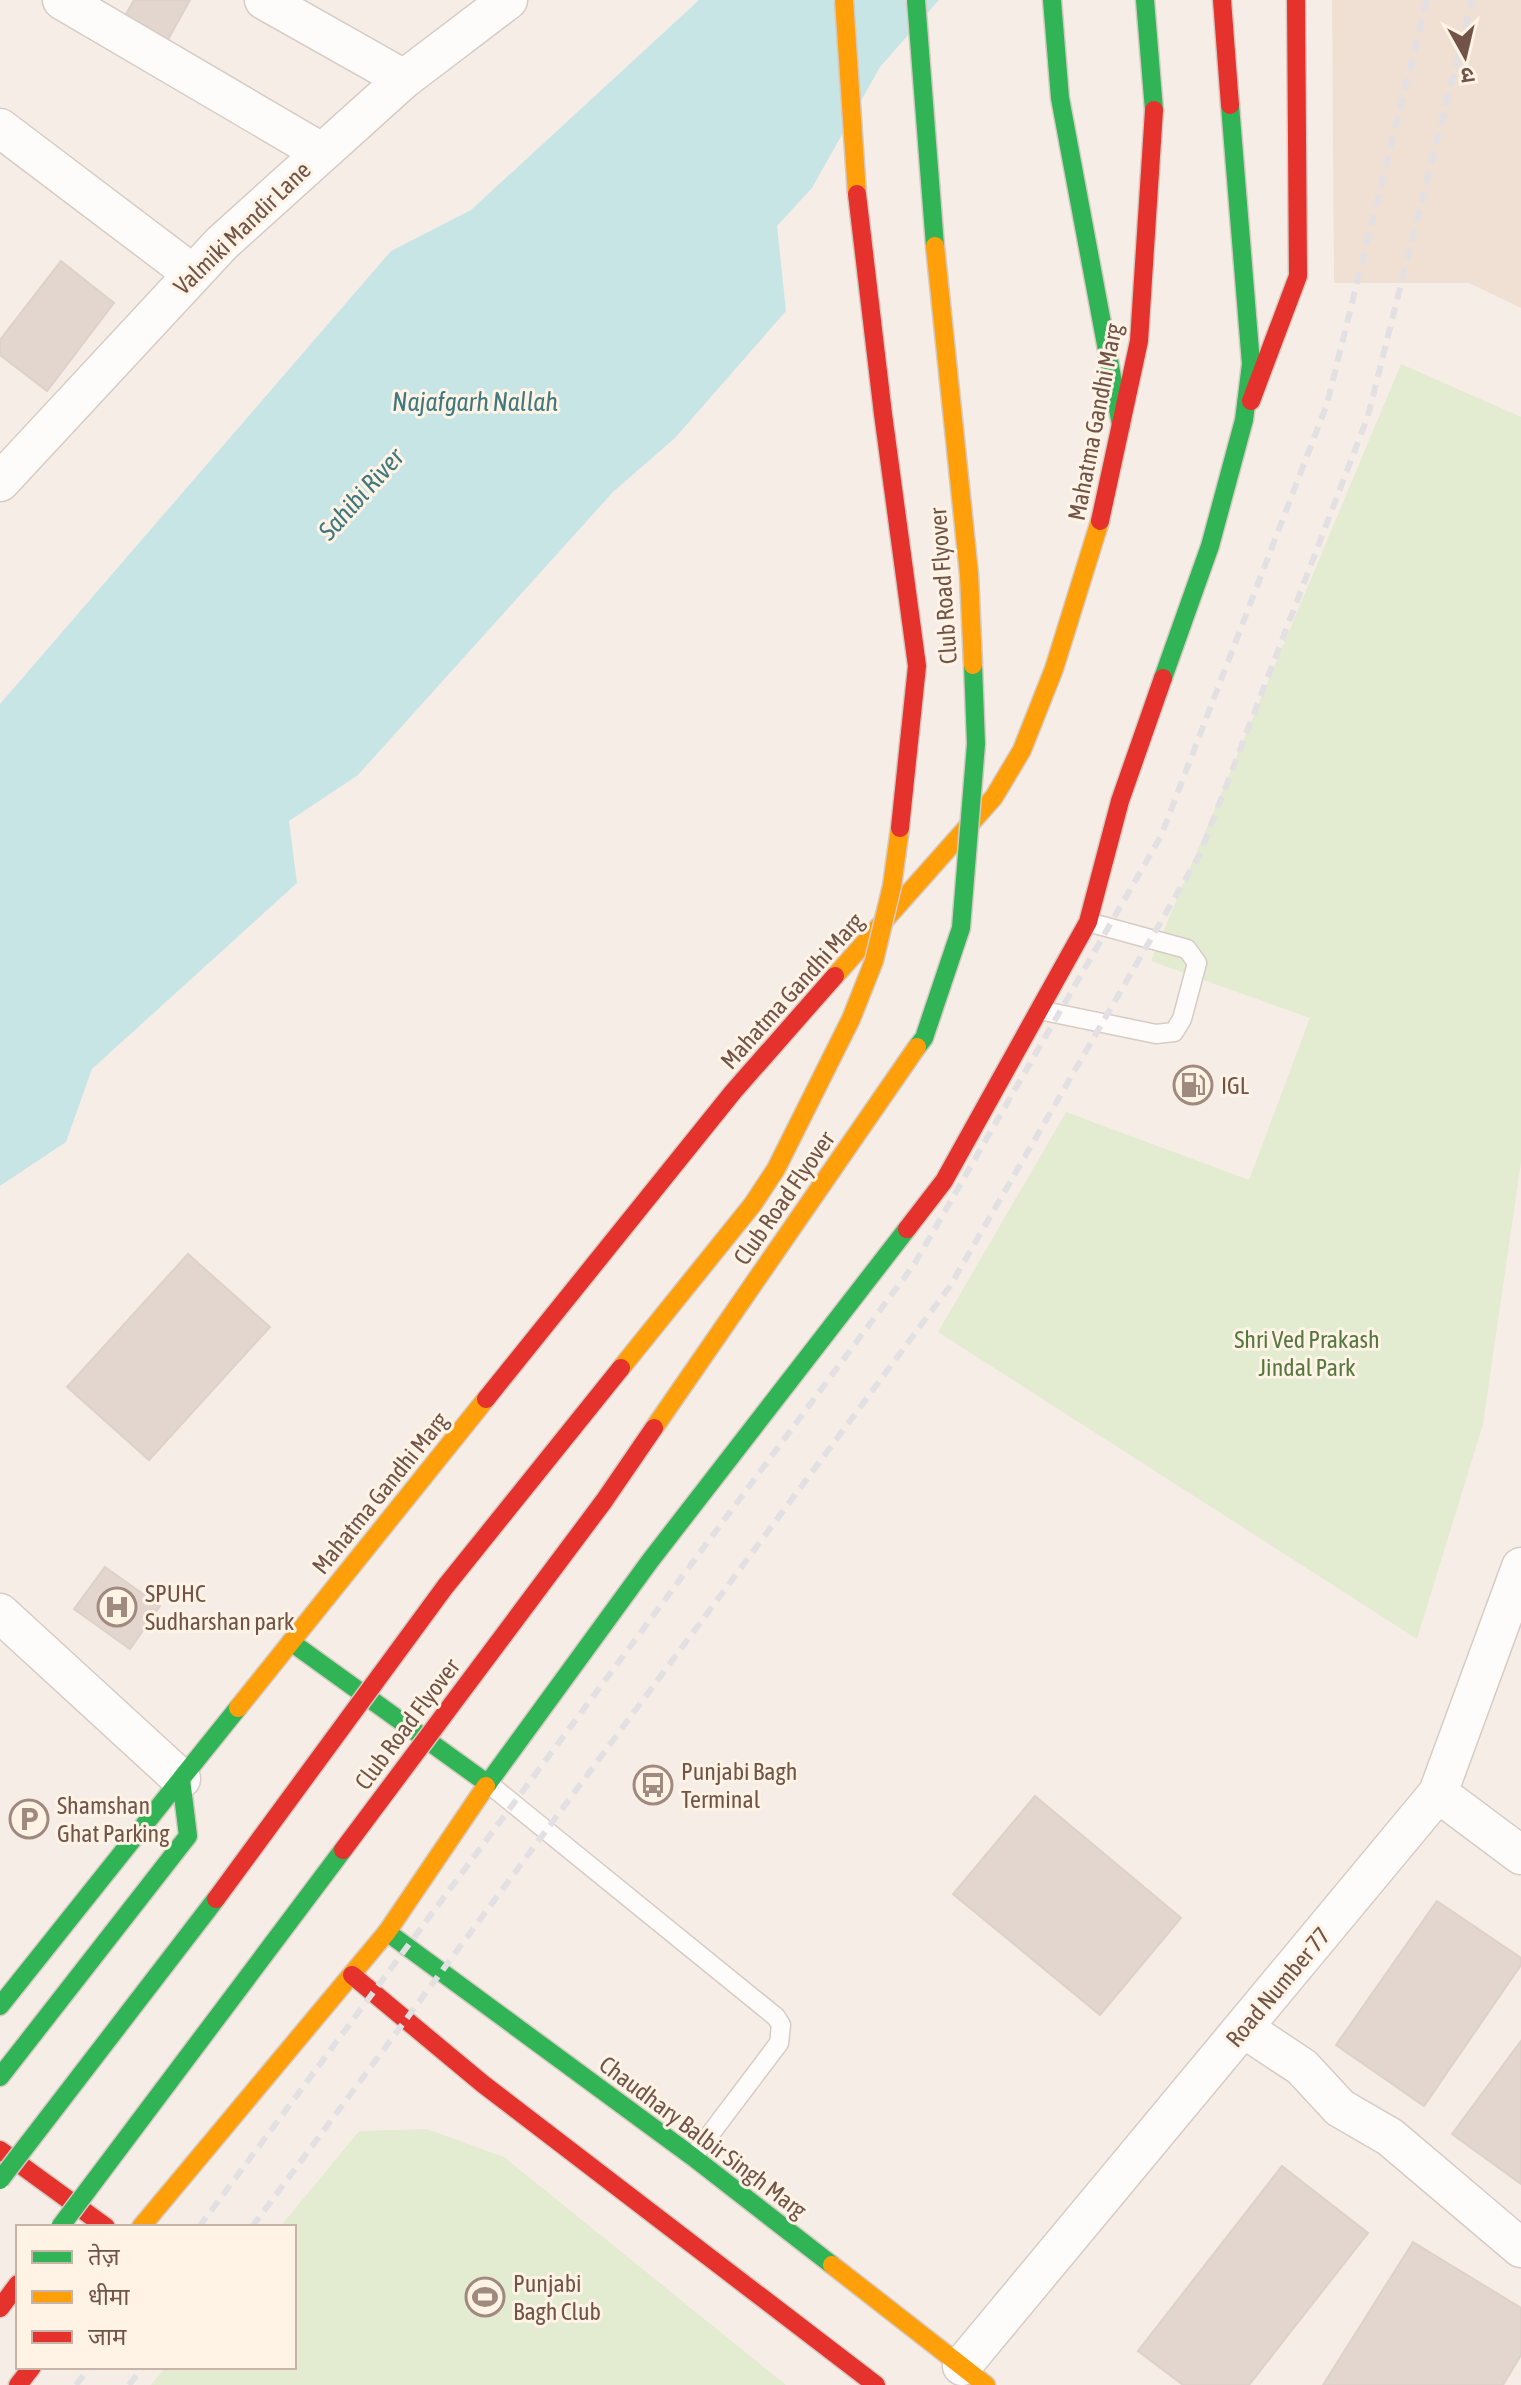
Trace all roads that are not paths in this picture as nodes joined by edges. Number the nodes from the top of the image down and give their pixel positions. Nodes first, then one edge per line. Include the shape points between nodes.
1 (62, 0) edge
2 (264, 0) edge
3 (844, 0) edge
4 (916, 0) edge
5 (1052, 0) edge
6 (1145, 0) edge
7 (1222, 0) edge
8 (1296, 0) edge
9 (499, 2) edge
10 (404, 79) junction
11 (0, 128) edge
12 (321, 152) junction
13 (193, 274) junction
14 (1244, 420) junction
15 (1121, 425) junction
16 (1, 479) edge
17 (1088, 922) junction
18 (1039, 1010) junction
19 (1521, 1567) edge
20 (0, 1613) edge
21 (291, 1642) junction
22 (181, 1779) junction
23 (488, 1784) junction
24 (1438, 1793) junction
25 (1521, 1855) edge
26 (387, 1932) junction
27 (352, 1975) junction
28 (0, 2006) edge
29 (1243, 2028) junction
30 (0, 2077) edge
31 (0, 2150) edge
32 (693, 2157) junction
33 (0, 2180) edge
34 (61, 2225) edge
35 (103, 2225) edge
36 (143, 2225) edge
37 (1521, 2248) edge
38 (16, 2287) edge
39 (0, 2308) edge
40 (30, 2369) edge
41 (974, 2376) edge
42 (18, 2385) edge
43 (876, 2385) edge

1 - 12 street
2 - 10 street
3 - 33 main road, Club Road Flyover, bridge via 860,217 917,666 894,871 874,961 851,1019 753,1204 445,1587 186,1940
4 - 34 main road, Club Road Flyover, bridge via 969,574 976,744 961,928 924,1038 604,1501
5 - 15 main road via 1060,98
6 - 15 main road, Mahatma Gandhi Marg via 1154,106 1139,341
7 - 14 main road via 1251,364
8 - 14 main road via 1298,276
9 - 10 street, Valmiki Mandir Lane
10 - 12 street, Valmiki Mandir Lane
11 - 13 street
12 - 13 street, Valmiki Mandir Lane
13 - 16 street, Valmiki Mandir Lane
14 - 17 main road via 1210,546 1120,801
15 - 21 main road, Mahatma Gandhi Marg via 1096,538 1054,669 1022,750 994,797 733,1092
17 - 18 main road
17 - 18 lane via 1187,949 1194,956 1197,963 1182,1019 1174,1032 1156,1034
18 - 23 main road via 944,1181 650,1561
19 - 24 street, Road Number 77
20 - 22 street
21 - 22 main road, Mahatma Gandhi Marg
21 - 23 main road
22 - 28 main road, Mahatma Gandhi Marg
22 - 30 main road via 188,1836
23 - 26 main road
23 - 32 lane via 781,2025 779,2043
24 - 25 street
24 - 29 street, Road Number 77
26 - 27 main road
26 - 32 main road, Chaudhary Balbir Singh Marg
27 - 36 main road
27 - 43 main road via 483,2084
29 - 37 street via 1302,2067 1340,2108 1390,2137
29 - 41 street, Road Number 77
31 - 35 main road
32 - 41 main road, Chaudhary Balbir Singh Marg
38 - 39 main road
40 - 42 main road

